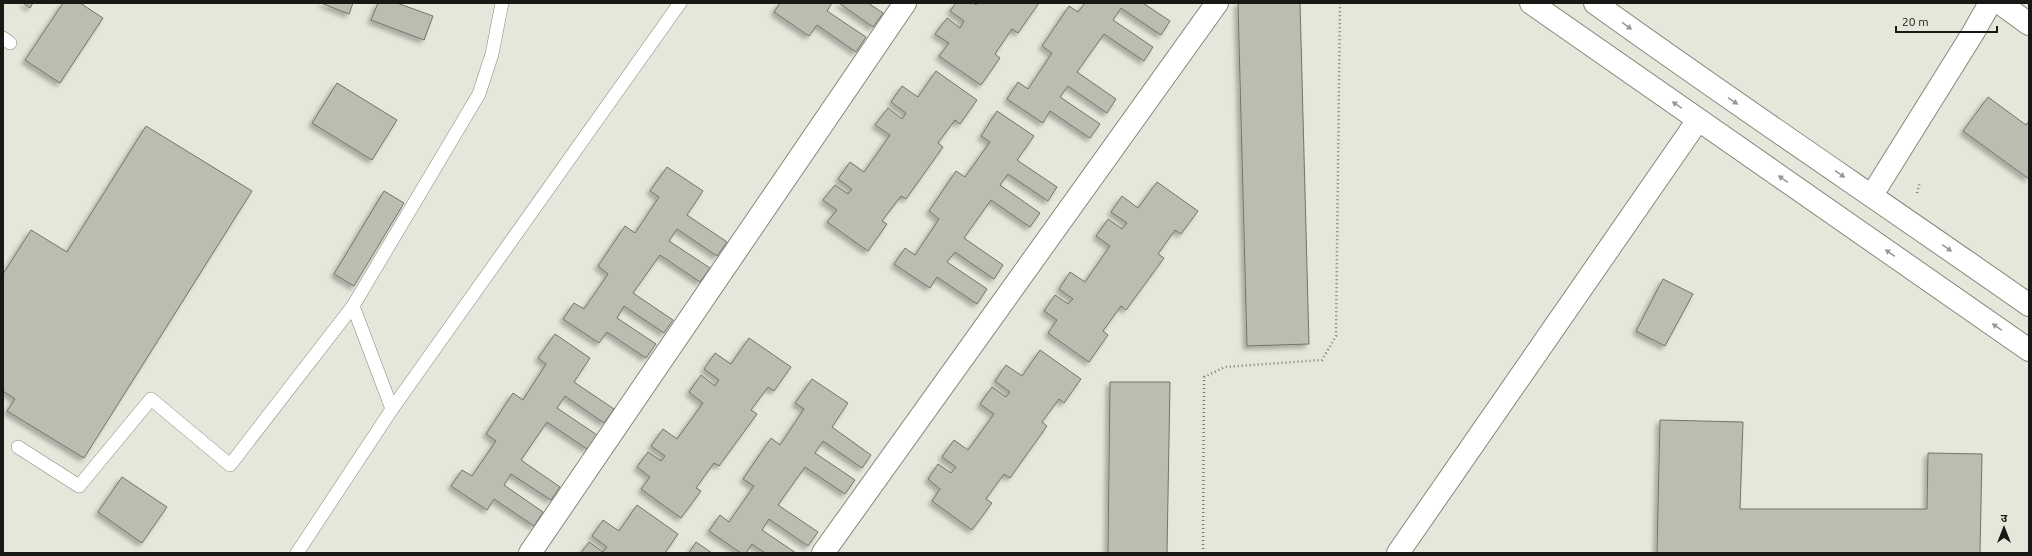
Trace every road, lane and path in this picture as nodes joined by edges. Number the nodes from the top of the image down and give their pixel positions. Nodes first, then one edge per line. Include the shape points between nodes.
1 (502, 3) edge
2 (680, 3) edge
3 (905, 3) edge
4 (1217, 3) edge
5 (1340, 3) edge
6 (1531, 3) edge
7 (1595, 3) edge
8 (1990, 3) edge
9 (2000, 3) edge
10 (2029, 24) edge
11 (1698, 120) junction
12 (1872, 195) junction
13 (2029, 305) edge
14 (353, 306) junction
15 (2029, 350) edge
16 (392, 409) junction
17 (18, 447) dead end
18 (297, 553) edge
19 (530, 553) edge
20 (823, 553) edge
21 (1203, 553) edge
22 (1398, 553) edge

1 - 14 lane via 492,54 479,94
2 - 16 lane
3 - 19 street
4 - 20 street
5 - 21 path via 1336,336 1322,360 1225,367 1204,378
11 -> 6 street
7 -> 12 street via 1711,86
8 - 12 street via 1974,33
9 - 10 street
15 -> 11 street
11 - 22 street
12 -> 13 street
14 - 16 lane
14 - 17 lane via 230,465 151,399 79,486
16 - 18 lane

